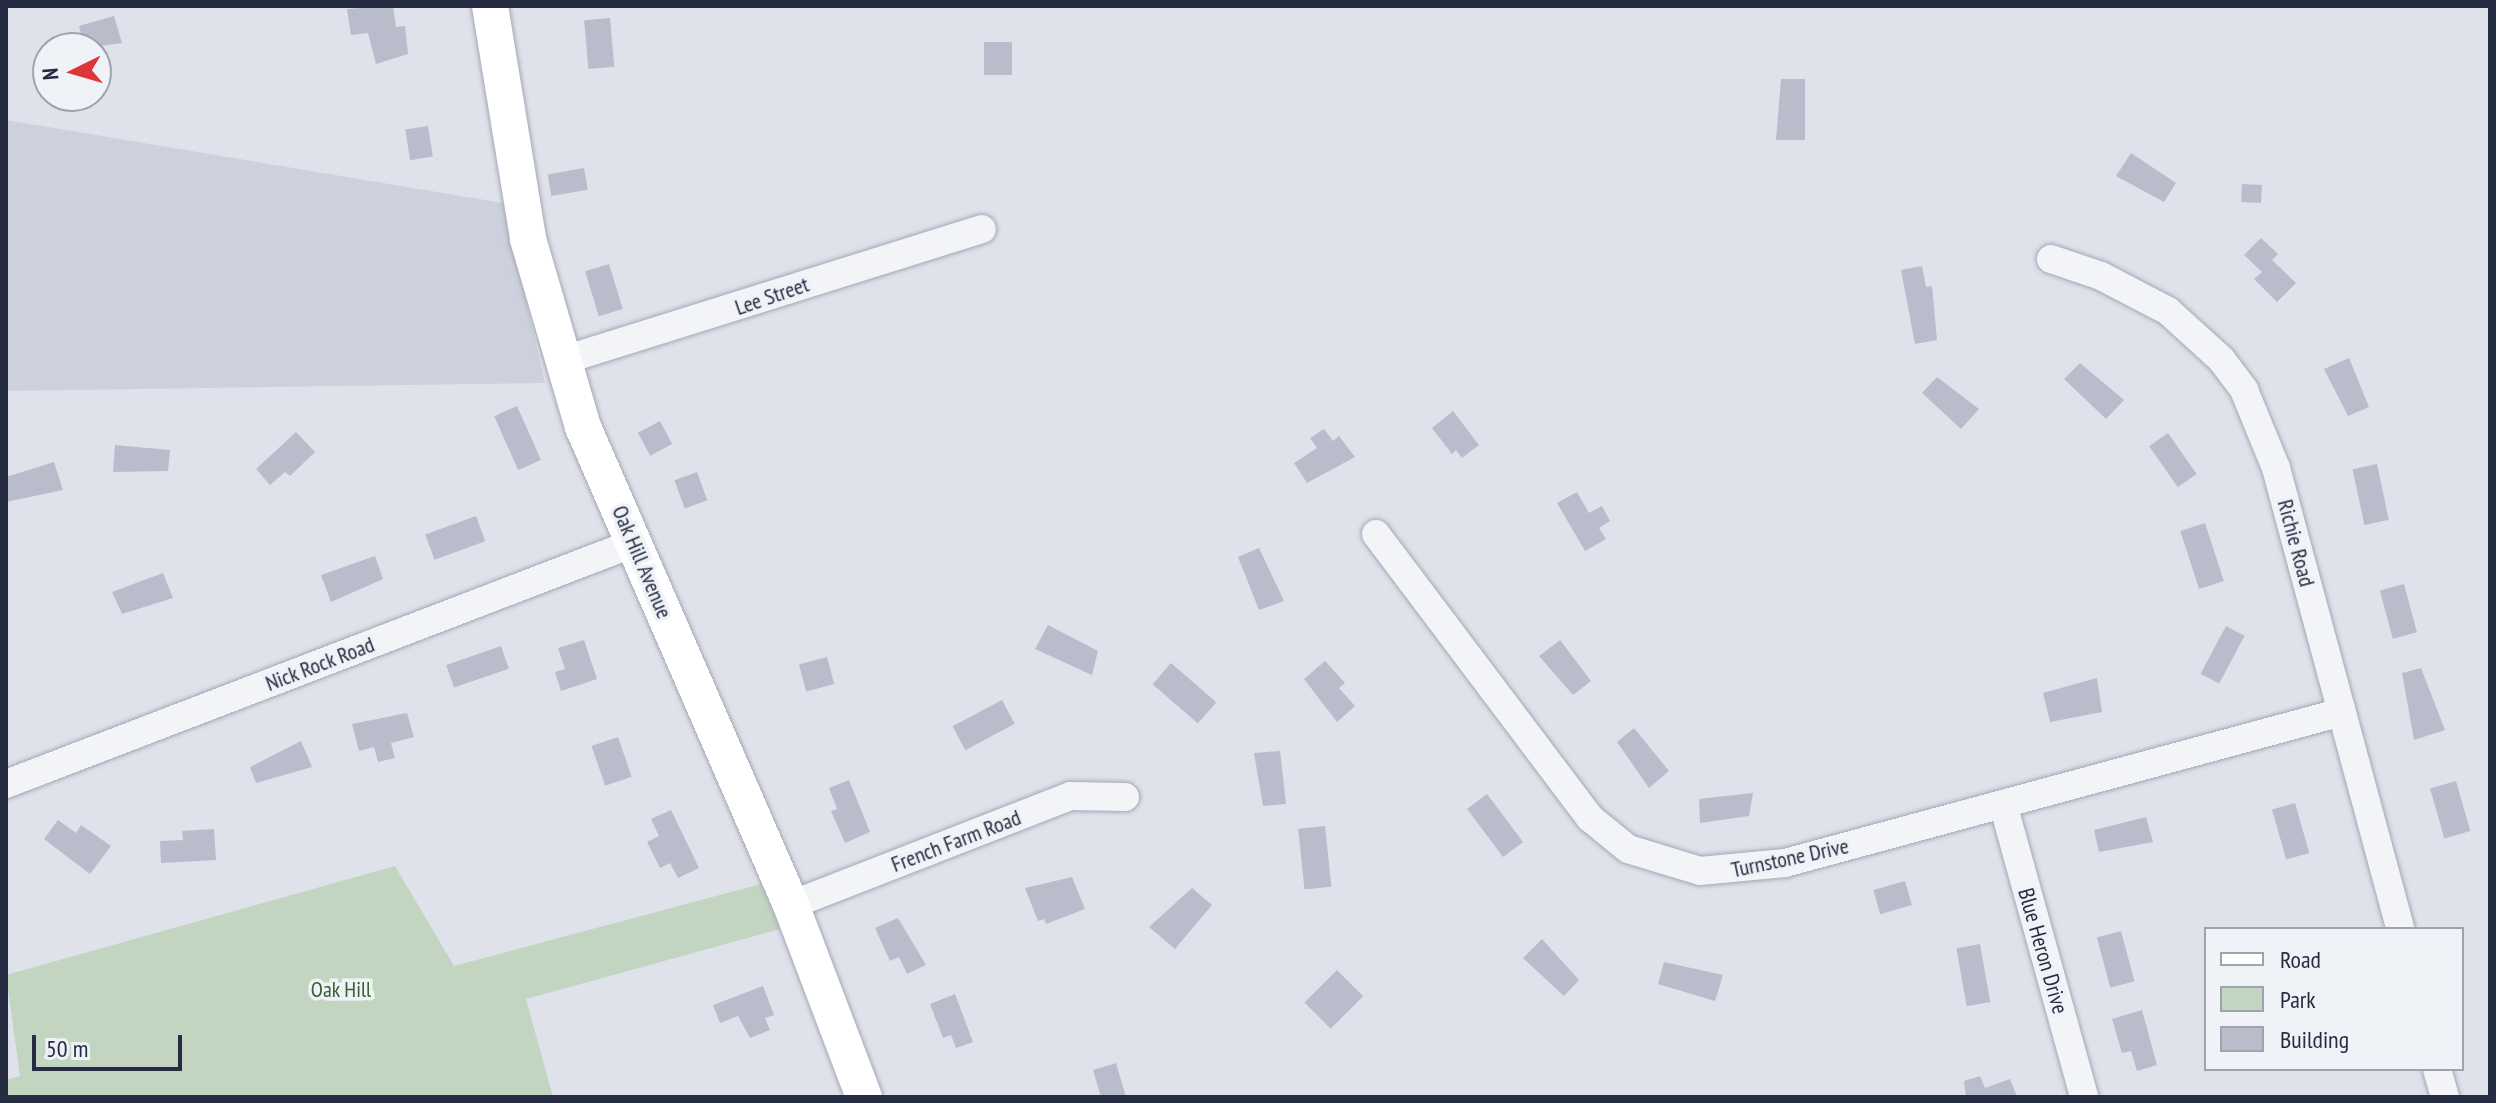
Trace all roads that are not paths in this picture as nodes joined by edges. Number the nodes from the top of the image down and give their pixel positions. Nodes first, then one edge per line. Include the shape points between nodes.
1 (490, 6) edge
2 (982, 229) dead end
3 (2051, 259) dead end
4 (561, 361) junction
5 (1376, 534) dead end
6 (634, 543) junction
7 (2342, 712) junction
8 (6, 784) edge
9 (1125, 797) dead end
10 (2003, 804) junction
11 (791, 905) junction
12 (2399, 927) edge
13 (2438, 1071) edge
14 (864, 1097) edge
15 (2084, 1097) edge
16 (2445, 1097) edge

1 - 4 main road, Oak Hill Avenue via 528,239
2 - 4 street, Lee Street
3 - 7 street, Richie Road via 2101,276 2168,311 2221,359 2244,390 2276,468
4 - 6 main road, Oak Hill Avenue via 583,427
5 - 10 street, Turnstone Drive via 1590,818 1644,856 1700,871 1756,869
6 - 8 street, Nick Rock Road
6 - 11 main road, Oak Hill Avenue
7 - 10 street, Turnstone Drive
7 - 12 street, Richie Road
9 - 11 street, French Farm Road via 1070,796
10 - 15 street, Blue Heron Drive
11 - 14 main road, Oak Hill Avenue
13 - 16 street

